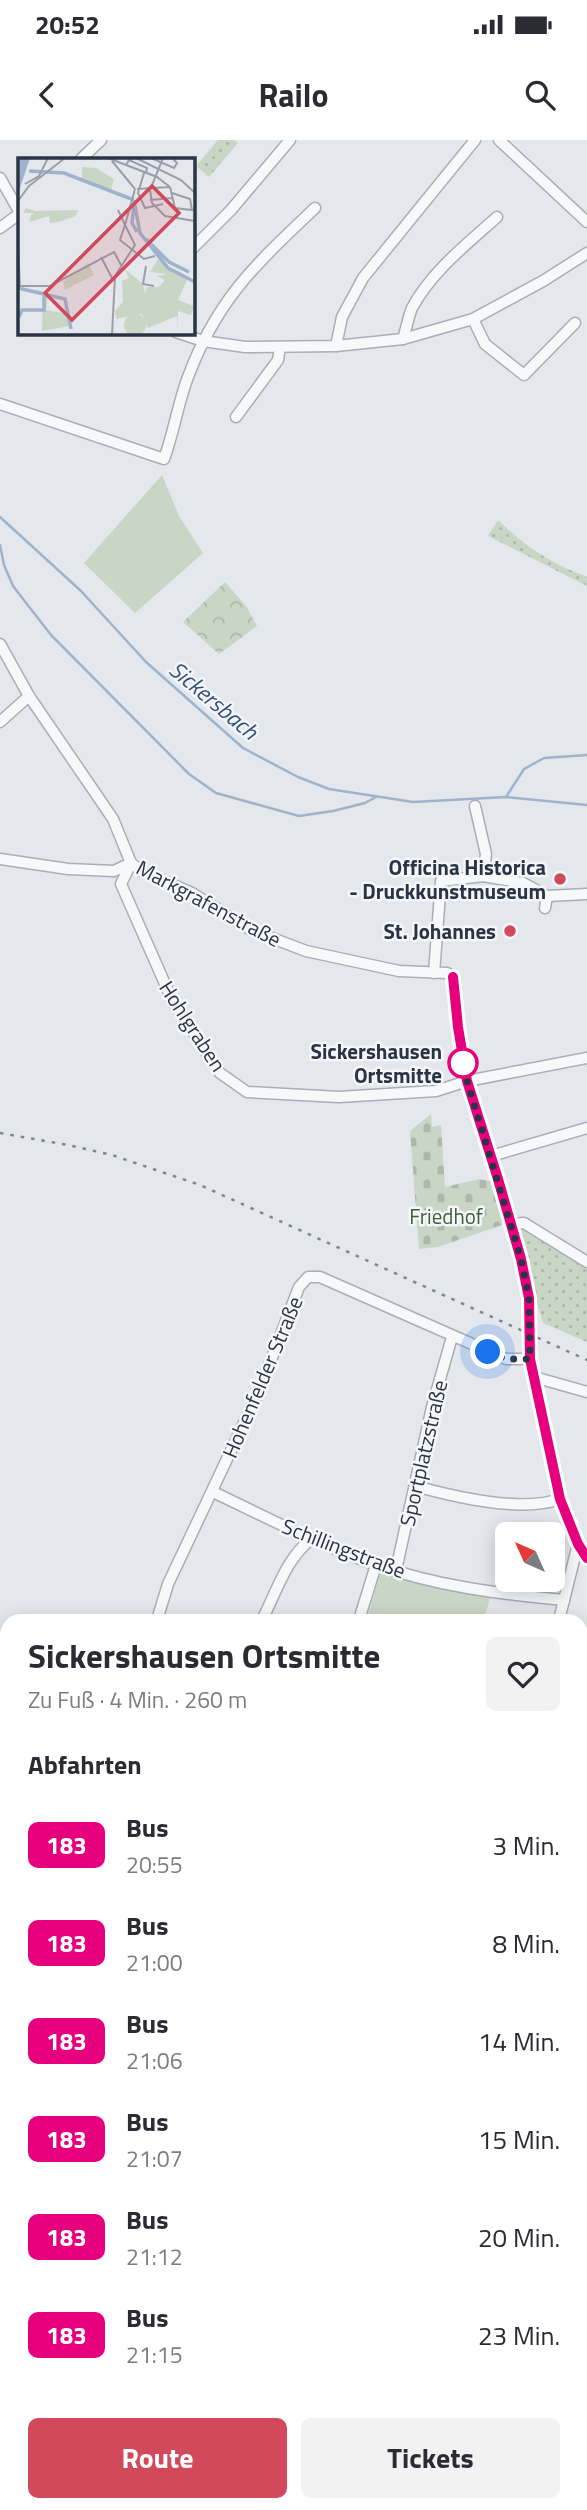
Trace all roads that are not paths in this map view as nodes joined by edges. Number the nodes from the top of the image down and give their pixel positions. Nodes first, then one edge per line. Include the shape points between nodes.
1 (101, 140) edge
2 (290, 140) edge
3 (475, 140) edge
4 (499, 140) edge
5 (82, 158) edge
6 (0, 178) edge
7 (315, 208) dead end
8 (18, 211) edge
9 (18, 214) edge
10 (497, 217) dead end
11 (587, 222) edge
12 (0, 228) edge
13 (194, 247) edge
14 (587, 253) edge
15 (473, 319) junction
16 (575, 323) dead end
17 (182, 334) edge
18 (403, 340) junction
19 (202, 341) junction
20 (280, 346) junction
21 (336, 346) junction
22 (0, 404) edge
23 (236, 417) dead end
24 (0, 644) edge
25 (29, 696) junction
26 (0, 722) edge
27 (475, 806) dead end
28 (0, 859) edge
29 (131, 863) junction
30 (483, 876) junction
31 (587, 894) edge
32 (548, 896) junction
33 (545, 908) dead end
34 (434, 973) junction
35 (587, 1058) edge
36 (467, 1081) junction
37 (587, 1128) edge
38 (491, 1156) junction
39 (511, 1224) junction
40 (587, 1262) edge
41 (452, 1337) junction
42 (530, 1359) junction
43 (534, 1377) junction
44 (587, 1392) edge
45 (415, 1486) junction
46 (213, 1492) junction
47 (560, 1499) junction
48 (312, 1538) junction
49 (578, 1544) junction
50 (587, 1558) edge
51 (376, 1565) junction
52 (396, 1570) junction
53 (564, 1600) junction
54 (159, 1614) edge
55 (265, 1614) edge
56 (361, 1614) edge
57 (560, 1614) edge

1 - 5 street
2 - 13 street
3 - 21 street via 363,278 342,317
4 - 11 street
6 - 8 street
7 - 19 street via 238,285
9 - 12 street
10 - 18 street via 436,276 412,308
14 - 15 street
15 - 16 street via 485,344 524,375
15 - 18 street
17 - 19 street
18 - 21 street
19 - 20 street
19 - 22 street via 164,459
20 - 21 street
20 - 23 street via 278,360
24 - 25 street, Markgrafenstraße
25 - 26 street
25 - 29 street, Markgrafenstraße via 113,818
27 - 30 street via 486,854
28 - 29 street via 114,871
29 - 34 street, Markgrafenstraße via 278,941 363,965
29 - 36 street, Hohlgraben via 121,884 173,1002 220,1073 247,1092 339,1097 436,1091
30 - 32 street via 523,883
30 - 34 street via 441,881
31 - 32 street
32 - 33 street
34 - 36 street, Markgrafenstraße via 453,977
35 - 36 street, Hohlgraben
36 - 38 street
37 - 38 street
38 - 39 street
39 - 40 street via 524,1223
39 - 42 street via 529,1298
41 - 42 street, Hohenfelder Straße via 506,1359
41 - 45 street, Sportplatzstraße
41 - 46 street, Hohenfelder Straße via 320,1277 308,1277 299,1287
42 - 43 street
43 - 44 street
43 - 47 street
45 - 47 street via 456,1497 536,1505
45 - 52 street, Sportplatzstraße
46 - 48 street, Schillingstraße
46 - 54 street, Hohenfelder Straße via 168,1584
47 - 49 street
48 - 51 street, Schillingstraße
48 - 55 street via 286,1566
49 - 50 street
49 - 53 street
51 - 52 street, Schillingstraße
51 - 56 street
52 - 53 street, Schillingstraße via 435,1582
53 - 57 street

